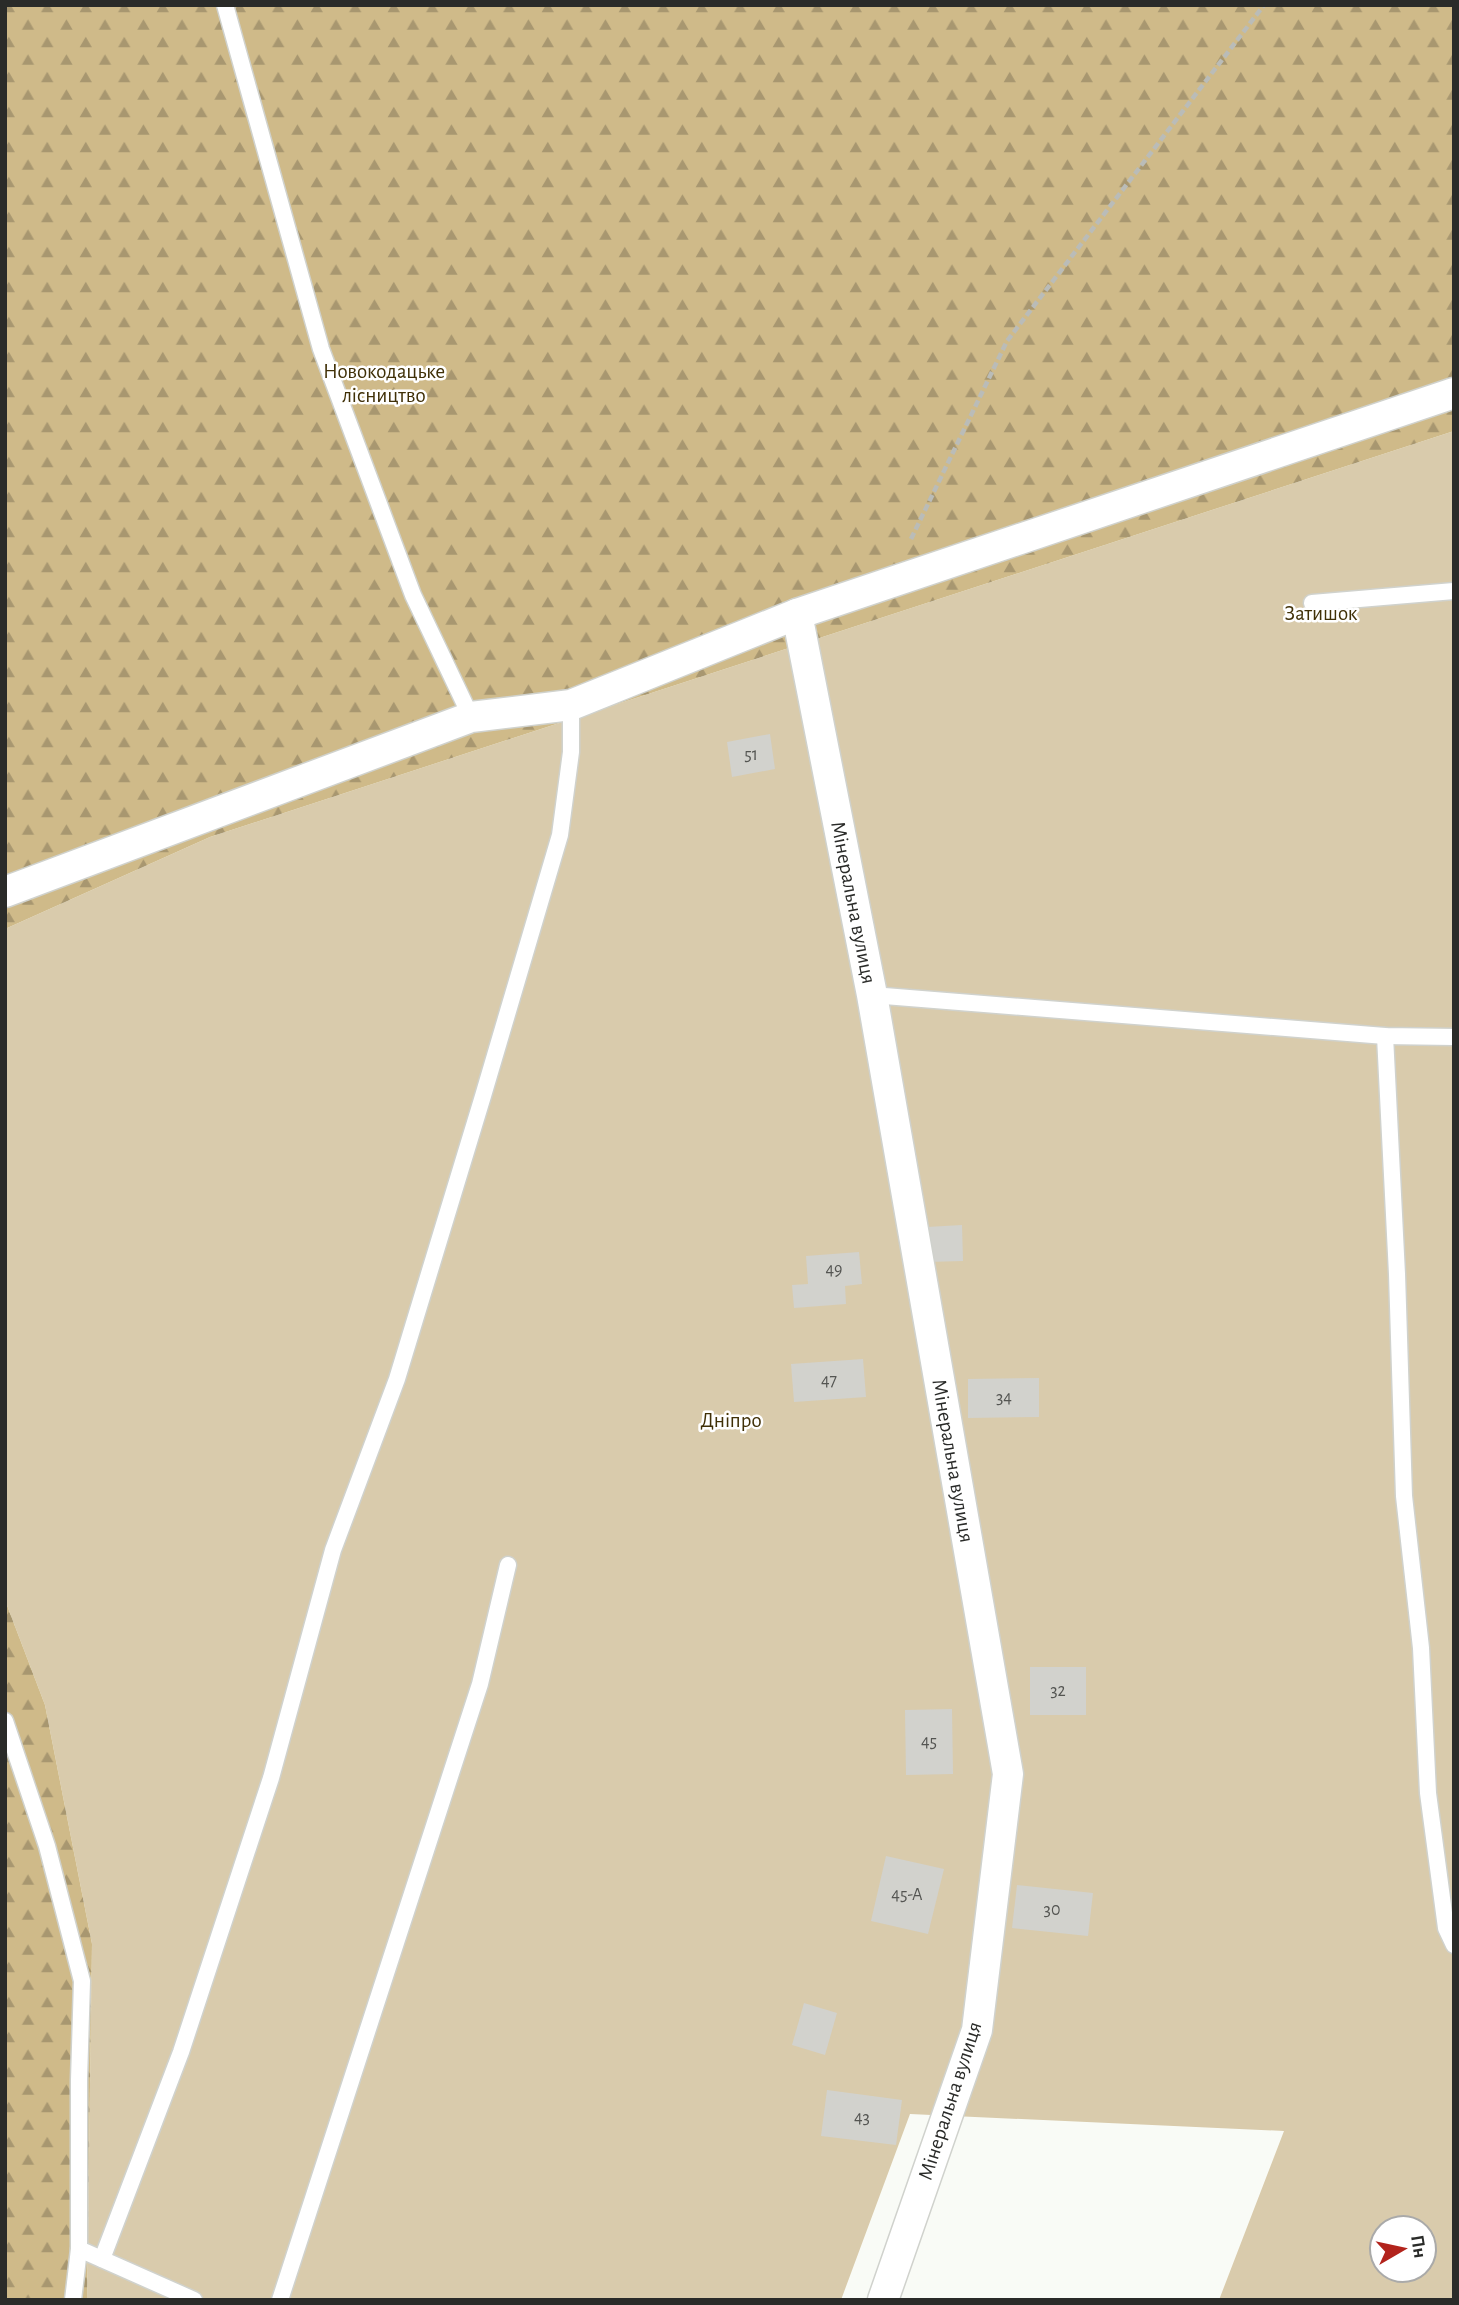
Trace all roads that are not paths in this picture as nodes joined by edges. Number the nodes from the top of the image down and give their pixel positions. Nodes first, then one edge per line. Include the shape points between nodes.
1 (225, 5) edge
2 (1454, 393) edge
3 (1454, 591) edge
4 (1312, 603) dead end
5 (797, 614) junction
6 (571, 705) junction
7 (471, 717) junction
8 (5, 892) edge
9 (872, 995) junction
10 (1385, 1036) junction
11 (1454, 1037) edge
12 (508, 1565) dead end
13 (5, 1721) edge
14 (1454, 1945) edge
15 (79, 2249) junction
16 (102, 2259) junction
17 (73, 2300) edge
18 (194, 2300) edge
19 (280, 2300) edge
20 (883, 2300) edge

1 - 7 lane via 321,349 413,596
2 - 5 street
3 - 4 lane
5 - 6 street
5 - 9 street, Мінеральна вулиця
6 - 7 street
6 - 16 lane via 571,752 560,835 483,1096 397,1379 333,1550 271,1778 181,2052
7 - 8 street
9 - 10 lane
9 - 20 street, Мінеральна вулиця via 1008,1774 977,2030
10 - 11 lane
10 - 14 lane via 1404,1496 1421,1648 1428,1793 1446,1928
12 - 19 lane via 480,1684
13 - 15 lane via 47,1846 82,1981
15 - 16 lane
15 - 17 lane
16 - 18 lane

